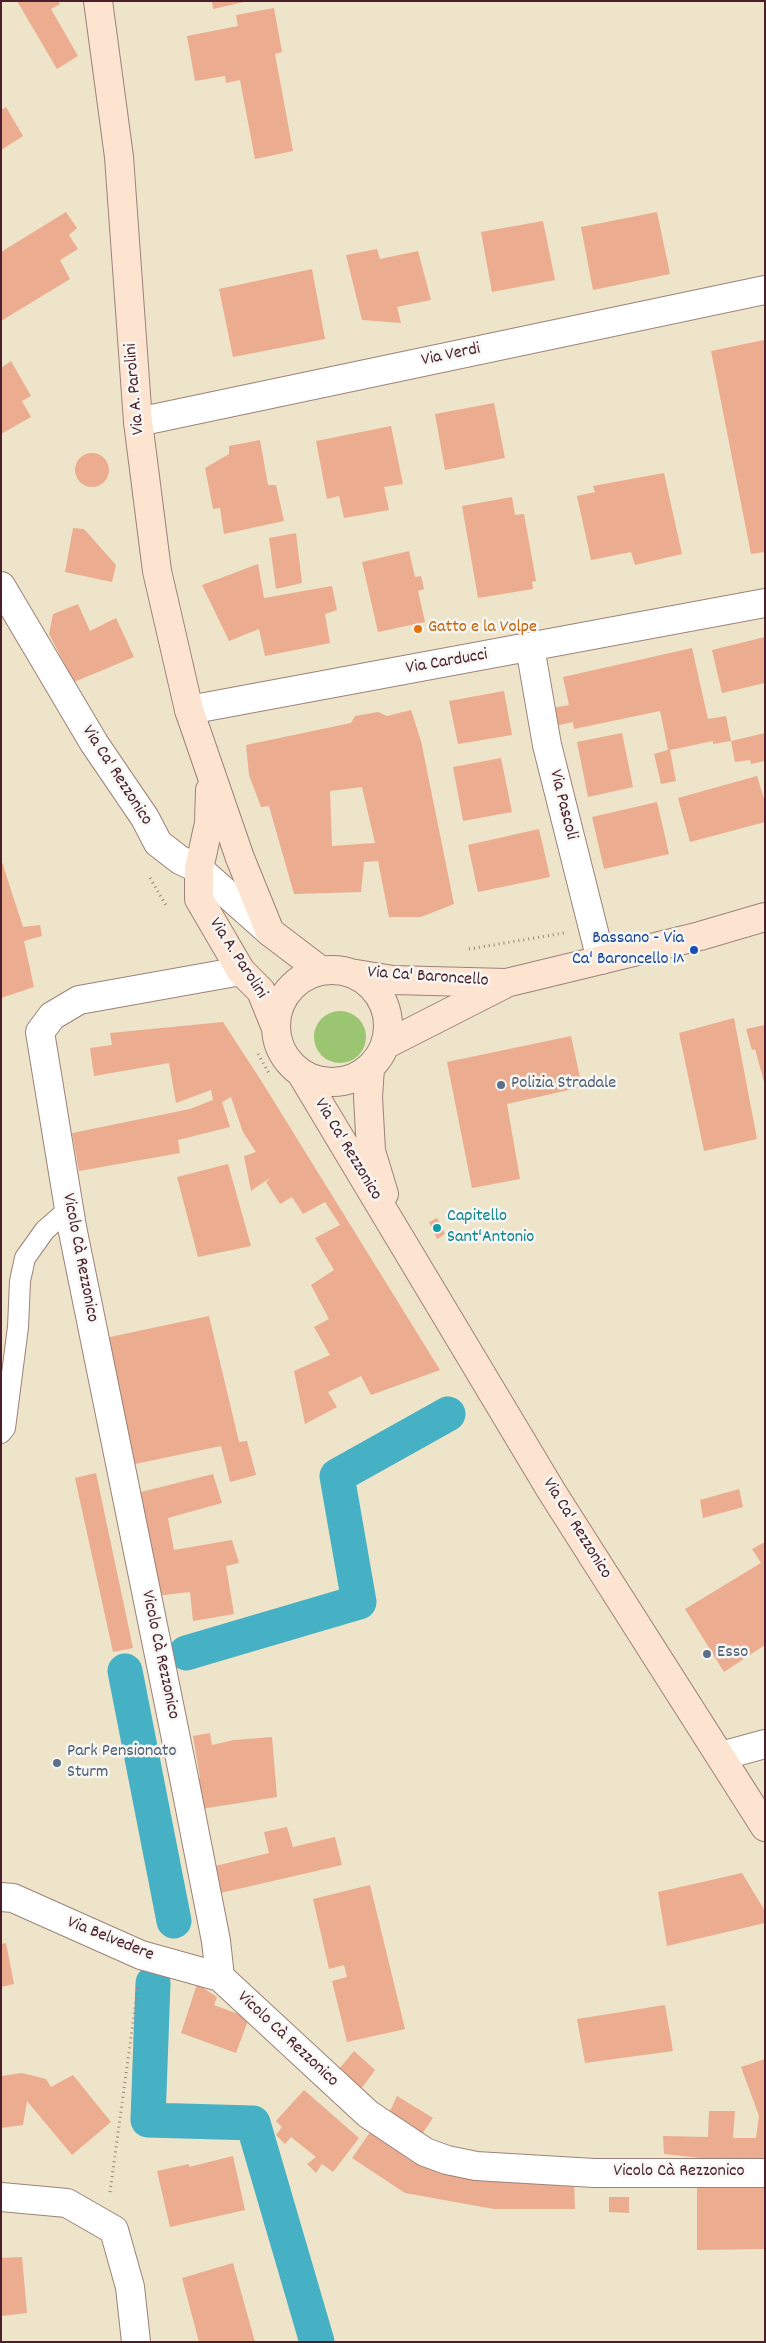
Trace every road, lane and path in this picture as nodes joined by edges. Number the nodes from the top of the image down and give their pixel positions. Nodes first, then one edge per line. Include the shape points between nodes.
1 (98, 1) edge
2 (765, 290) edge
3 (138, 422) junction
4 (1, 586) edge
5 (765, 603) edge
6 (530, 647) junction
7 (189, 710) junction
8 (210, 771) junction
9 (199, 869) junction
10 (146, 872) dead end
11 (170, 912) dead end
12 (765, 917) edge
13 (593, 927) junction
14 (270, 932) junction
15 (465, 949) dead end
16 (601, 960) junction
17 (320, 970) junction
18 (241, 971) junction
19 (350, 973) junction
20 (506, 983) junction
21 (276, 1028) junction
22 (385, 1045) junction
23 (370, 1068) junction
24 (301, 1073) junction
25 (69, 1209) junction
26 (394, 1226) junction
27 (1, 1433) edge
28 (765, 1744) edge
29 (721, 1756) junction
30 (765, 1827) edge
31 (1, 1897) edge
32 (141, 1955) junction
33 (220, 1978) junction
34 (765, 2173) edge
35 (1, 2197) edge
36 (114, 2230) junction
37 (136, 2342) edge

1 - 3 main road, Via A. Parolini via 119,158
2 - 3 street, Via Verdi
3 - 7 main road, Via A. Parolini via 157,571
4 - 9 street, Via Ca' Rezzonico via 94,744 145,818 158,843 180,860
5 - 6 street, Via Carducci
6 - 7 street, Via Carducci
6 - 13 street, Via Pascoli via 547,745
7 - 8 main road, Via A. Parolini
8 - 9 main road, Via A. Parolini via 210,823
8 - 14 main road, Via A. Parolini
9 - 14 street, Via Ca' Rezzonico
9 - 18 main road, Via A. Parolini via 199,899
10 - 11 path
12 - 16 main road, Via Ca' Baroncello
13 - 15 path
13 - 16 street, Via Pascoli
14 - 17 main road
16 - 20 main road, Via Ca' Baroncello
17 - 19 main road, Via Ca' Rezzonico
17 - 21 main road, Via Ca' Rezzonico via 297,982 285,994
18 - 21 main road, Via A. Parolini via 261,991
18 - 25 street, Vicolo Cà Rezzonico via 80,1000 52,1016 40,1032
19 - 20 main road, Via Ca' Baroncello via 393,980
19 - 22 main road, Via Ca' Rezzonico via 366,981 386,1010 388,1028
20 - 22 main road, Via Ca' Baroncello
21 - 24 main road, Via Ca' Rezzonico via 279,1045 288,1061
22 - 23 main road, Via Ca' Rezzonico
23 - 24 main road, Via Ca' Rezzonico via 343,1081 314,1080
23 - 26 main road, Via Ca' Rezzonico via 371,1151
24 - 26 main road, Via Ca' Rezzonico
25 - 27 lane via 45,1230 25,1258 5,1428
25 - 33 street, Vicolo Cà Rezzonico via 187,1792 216,1941
26 - 29 main road, Via Ca' Rezzonico via 552,1492
28 - 29 street
29 - 30 main road, Via Ca' Rezzonico
31 - 32 street, Via Belvedere via 13,1898
32 - 33 street, Via Belvedere
32 - 36 path via 110,2190
33 - 34 street, Vicolo Cà Rezzonico via 368,2114 425,2152 447,2160 476,2166 594,2173
35 - 36 street via 67,2203
36 - 37 street via 130,2287

